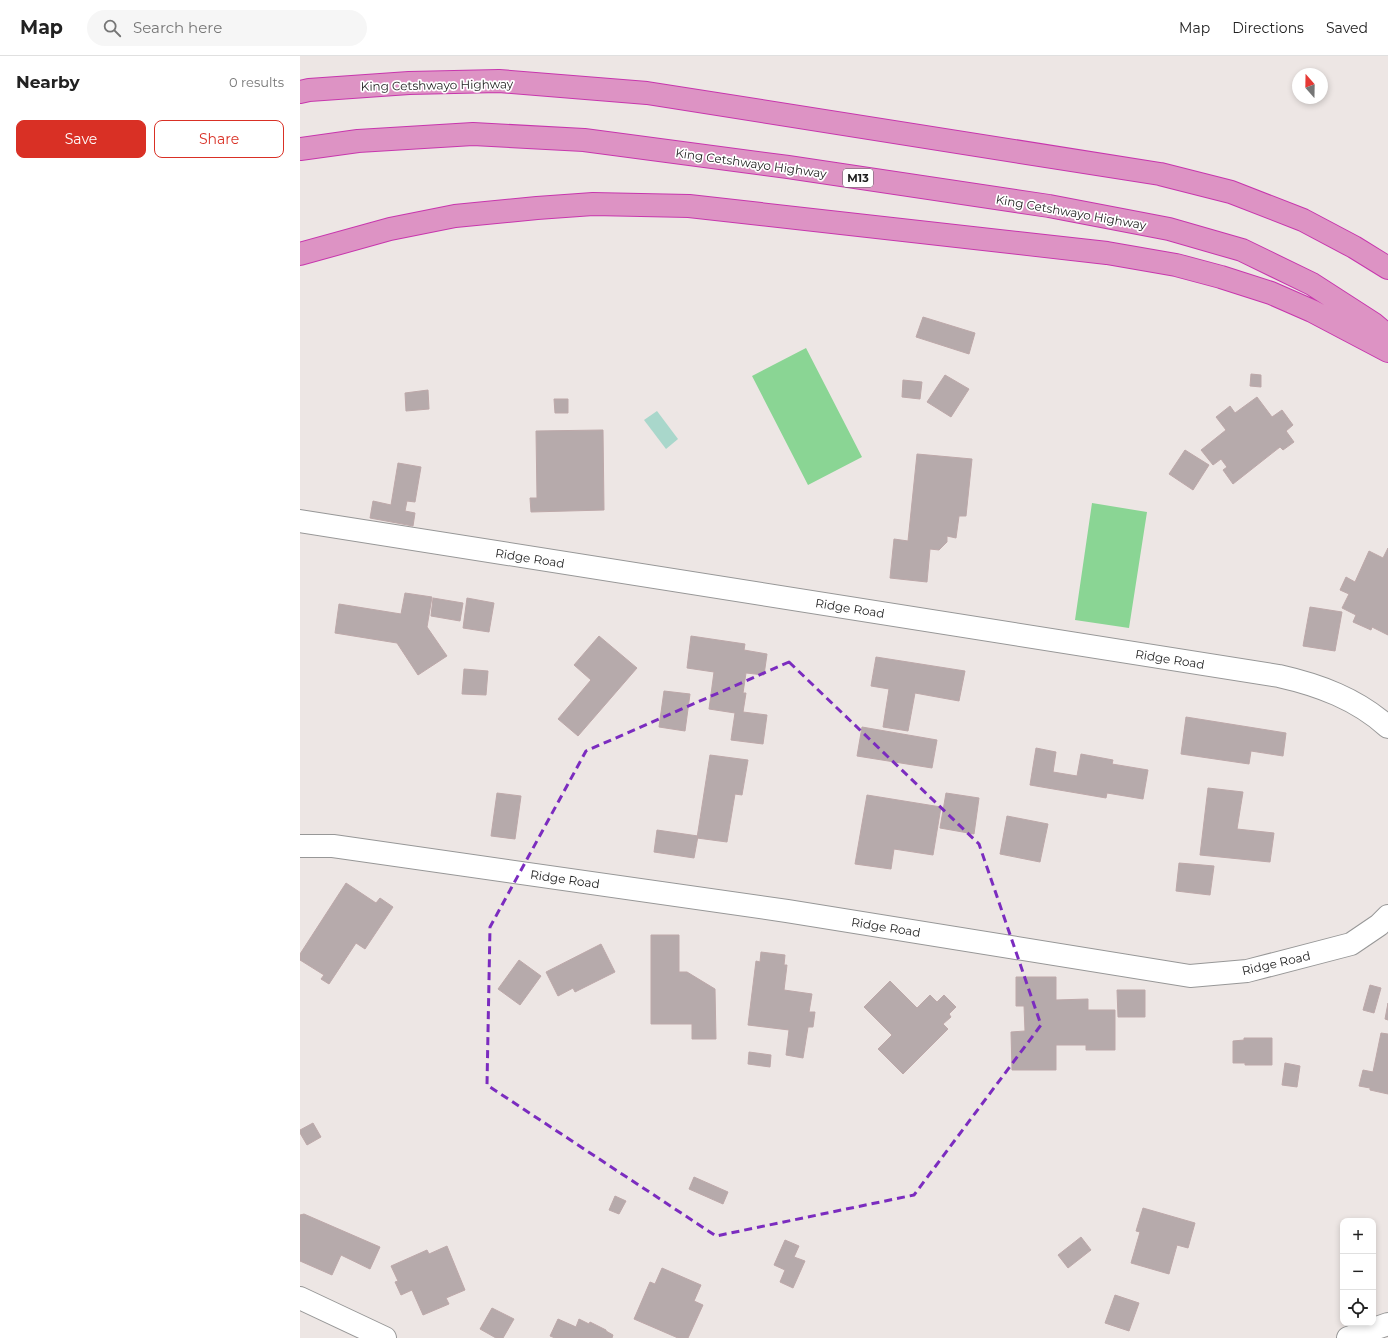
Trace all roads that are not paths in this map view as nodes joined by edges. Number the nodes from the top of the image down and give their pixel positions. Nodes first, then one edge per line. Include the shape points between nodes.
1 (300, 92) edge
2 (300, 149) edge
3 (300, 254) edge
4 (1388, 268) edge
5 (1388, 336) edge
6 (1388, 351) edge
7 (300, 521) edge
8 (1388, 727) edge
9 (300, 846) edge
10 (1388, 916) edge
11 (300, 1298) edge
12 (1388, 1324) edge
13 (385, 1338) edge
14 (1348, 1338) edge

1 - 4 highway, King Cetshwayo Highway via 409,83 499,81 646,92 1152,172 1232,192 1296,218 1354,247
2 - 5 highway, King Cetshwayo Highway / M13 via 358,141 472,134 584,140 1048,206 1169,229 1242,250 1312,284
3 - 6 highway via 390,229 455,216 593,204 689,206 1107,253 1176,265 1221,276 1271,293 1312,310
7 - 8 street, Ridge Road via 1279,676 1331,691 1354,702
9 - 10 street, Ridge Road via 334,846 787,911 1190,976 1247,971 1351,944
11 - 13 street
12 - 14 street

